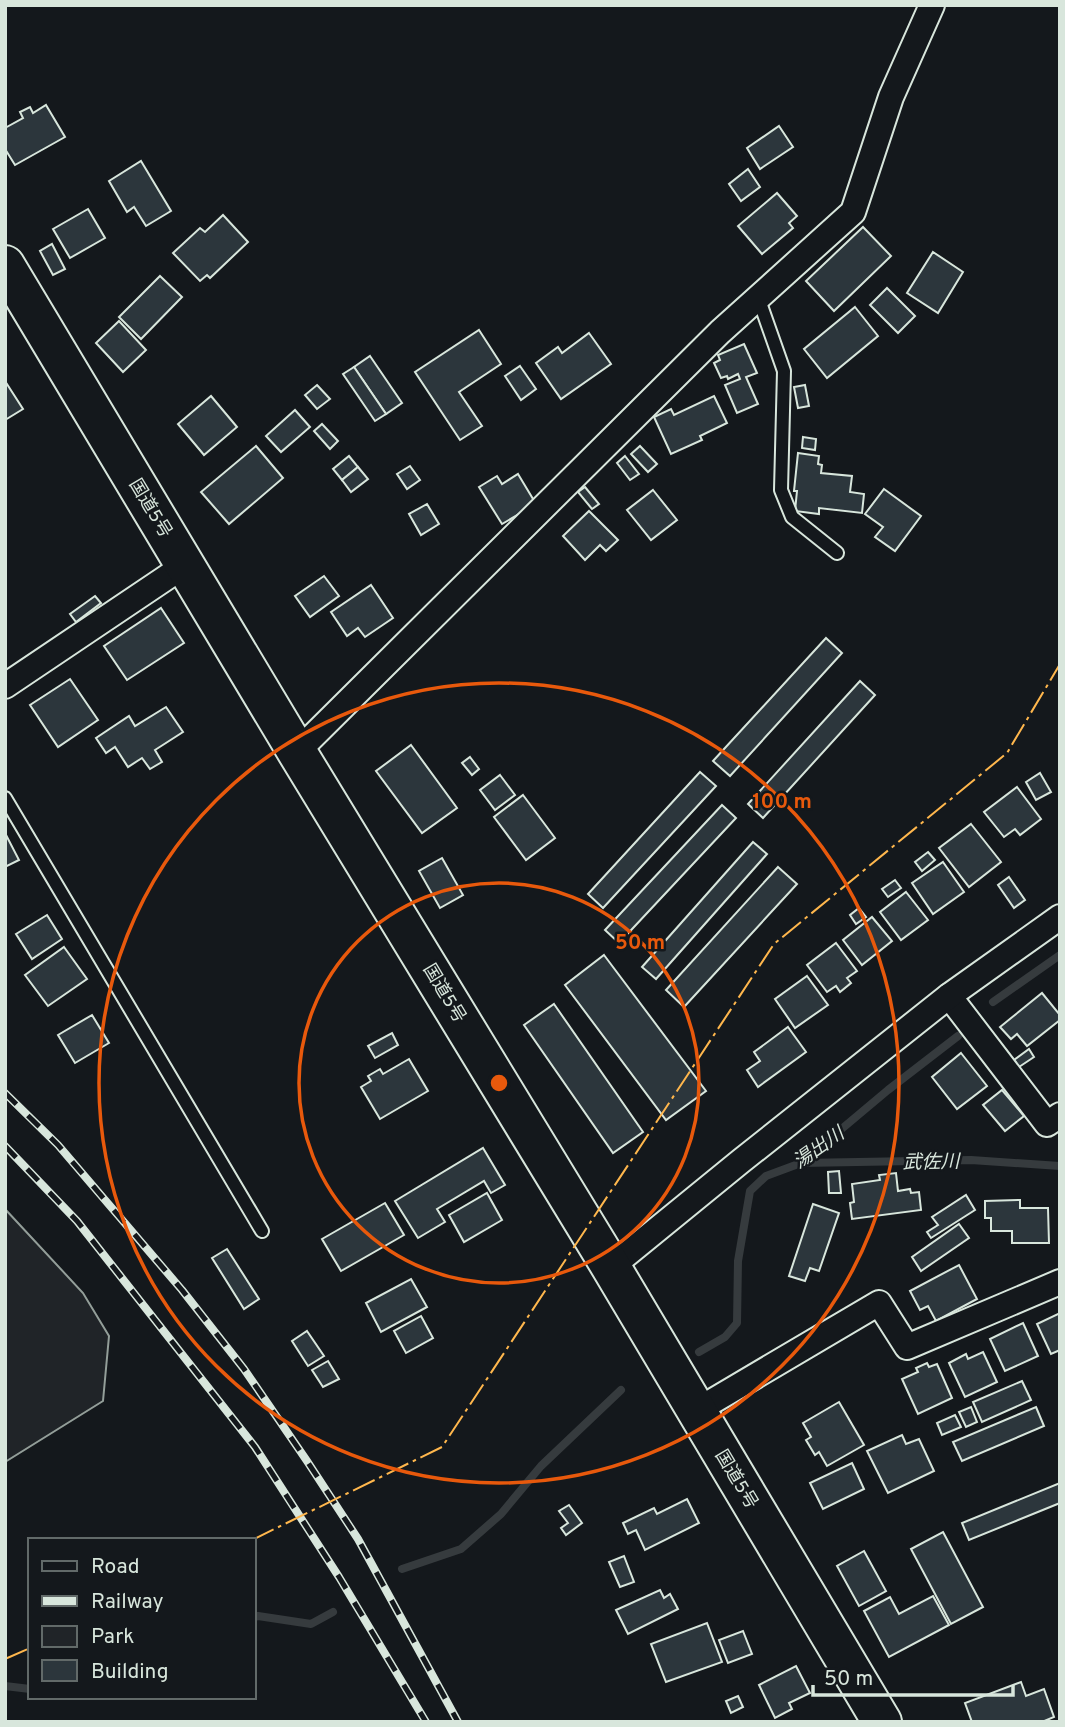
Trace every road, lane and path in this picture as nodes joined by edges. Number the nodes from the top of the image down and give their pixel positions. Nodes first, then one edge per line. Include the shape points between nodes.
1 (932, 5) edge
2 (5, 265) edge
3 (758, 297) junction
4 (836, 553) dead end
5 (185, 565) junction
6 (5, 686) edge
7 (297, 752) junction
8 (5, 798) edge
9 (1060, 917) edge
10 (950, 996) junction
11 (1060, 1115) edge
12 (262, 1231) dead end
13 (611, 1268) junction
14 (1060, 1282) edge
15 (696, 1411) junction
16 (882, 1722) edge

1 - 3 street via 891,97 853,212
2 - 5 highway, 国道5号
3 - 4 lane via 784,371 781,490 792,517
3 - 7 street
5 - 6 street
5 - 7 highway, 国道5号
7 - 13 highway, 国道5号
8 - 12 lane
9 - 10 street
10 - 11 street via 1047,1124
10 - 13 street
13 - 15 highway, 国道5号
14 - 15 street via 907,1347 879,1303
15 - 16 highway, 国道5号

